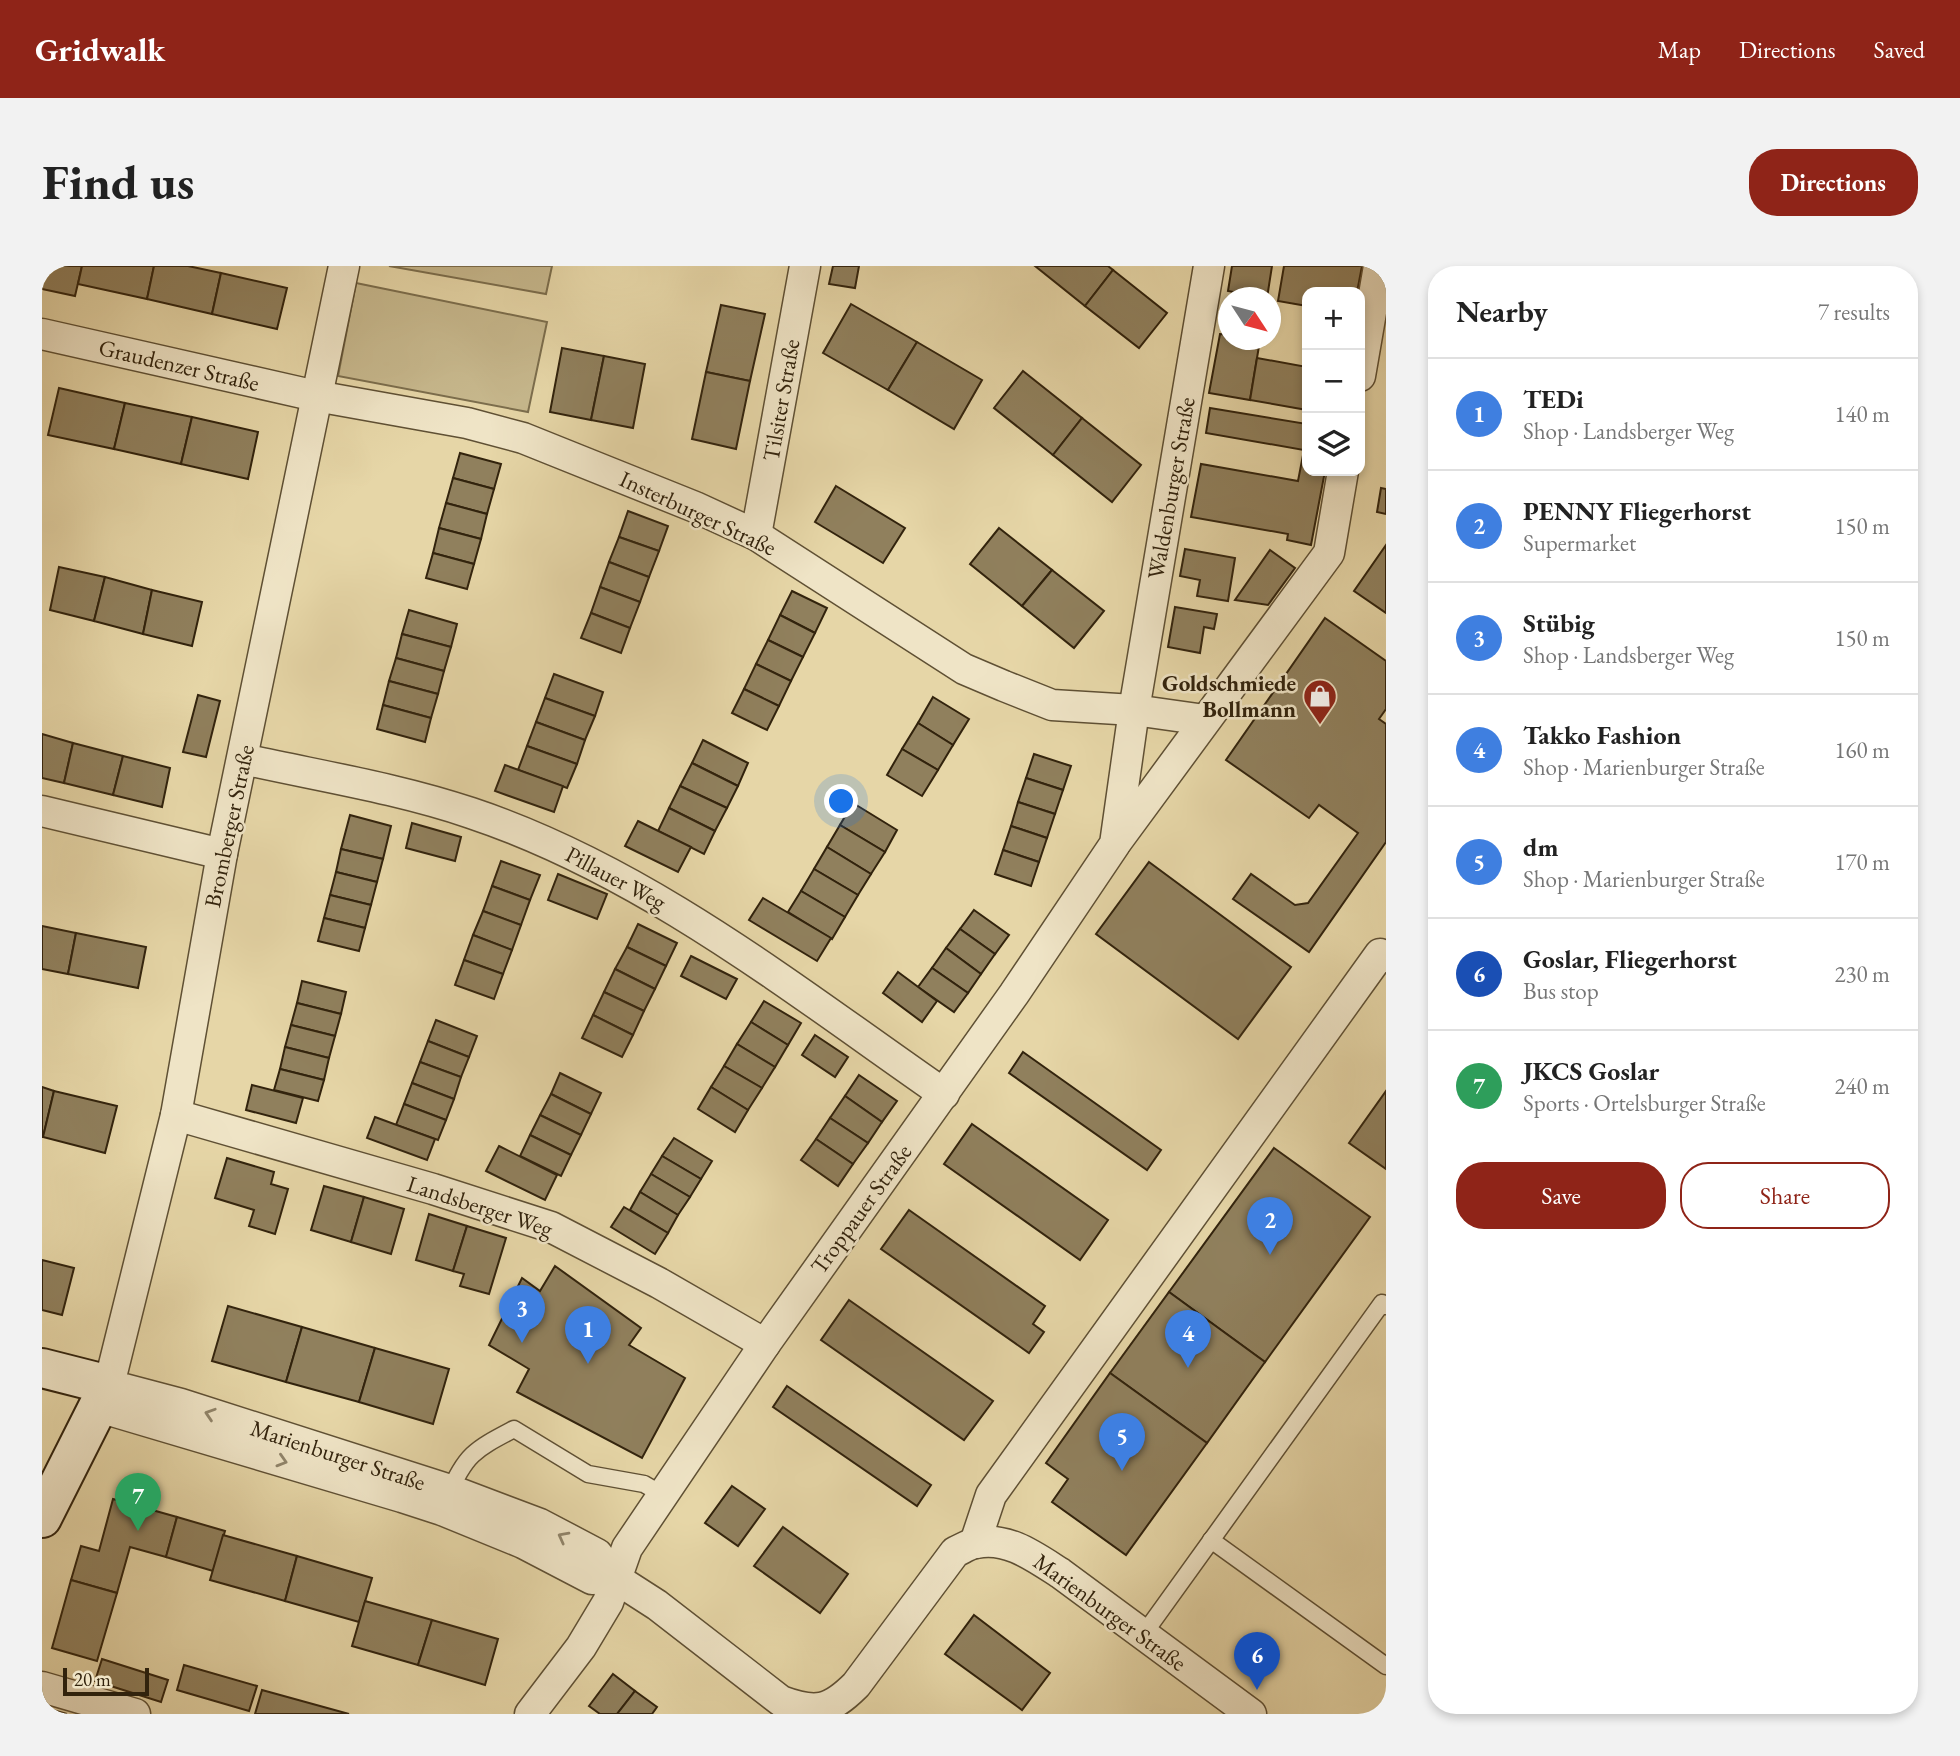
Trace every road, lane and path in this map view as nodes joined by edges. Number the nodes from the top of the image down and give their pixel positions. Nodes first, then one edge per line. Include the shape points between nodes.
1 (344, 266) edge
2 (805, 266) edge
3 (1209, 266) edge
4 (1379, 266) edge
5 (42, 334) edge
6 (1364, 350) edge
7 (316, 396) junction
8 (1342, 476) edge
9 (756, 535) junction
10 (1134, 710) junction
11 (1205, 720) junction
12 (243, 759) junction
13 (42, 811) edge
14 (1115, 844) junction
15 (222, 854) junction
16 (1384, 952) edge
17 (944, 1094) junction
18 (176, 1115) junction
19 (1386, 1306) edge
20 (765, 1344) junction
21 (42, 1368) edge
22 (42, 1394) edge
23 (104, 1396) junction
24 (663, 1495) junction
25 (446, 1500) junction
26 (42, 1518) edge
27 (1212, 1540) junction
28 (975, 1543) junction
29 (615, 1578) junction
30 (1143, 1635) junction
31 (1386, 1667) edge
32 (42, 1687) edge
33 (135, 1714) edge
34 (530, 1714) edge
35 (1251, 1714) edge

1 - 7 street, Bromberger Straße
2 - 9 street, Tilsiter Straße
3 - 10 street, Waldenburger Straße
4 - 6 street
5 - 7 street, Graudenzer Straße
7 - 9 street, Insterburger Straße via 467,423 523,438
7 - 12 street, Bromberger Straße
8 - 11 street, Troppauer Straße via 1329,553
9 - 10 street, Insterburger Straße via 964,669 1052,705
10 - 11 street
10 - 14 street, Troppauer Straße
11 - 14 street, Troppauer Straße
12 - 15 street, Bromberger Straße
12 - 17 street, Pillauer Weg via 471,813 604,868 686,915
13 - 15 street
14 - 17 street, Troppauer Straße
15 - 18 street, Bromberger Straße
16 - 28 street via 991,1495
17 - 20 street, Troppauer Straße
18 - 20 street, Landsberger Weg via 551,1227
18 - 23 street, Bromberger Straße
19 - 27 lane via 1382,1303
20 - 24 street, Troppauer Straße
21 - 23 street, Marienburger Straße
22 - 23 street, Marienburger Straße
23 - 25 street, Marienburger Straße
23 - 26 street
24 - 25 lane via 644,1484 588,1474 514,1429 476,1449
24 - 29 street, Troppauer Straße via 627,1548
25 - 29 street, Marienburger Straße via 540,1524 597,1554
27 - 30 lane
27 - 31 lane
28 - 29 street, Marienburger Straße via 955,1552 856,1685 840,1701 818,1710 781,1701
28 - 30 street, Marienburger Straße via 1000,1542 1029,1553
29 - 34 street, Troppauer Straße via 608,1602 581,1647
30 - 35 street, Marienburger Straße
32 - 33 street

